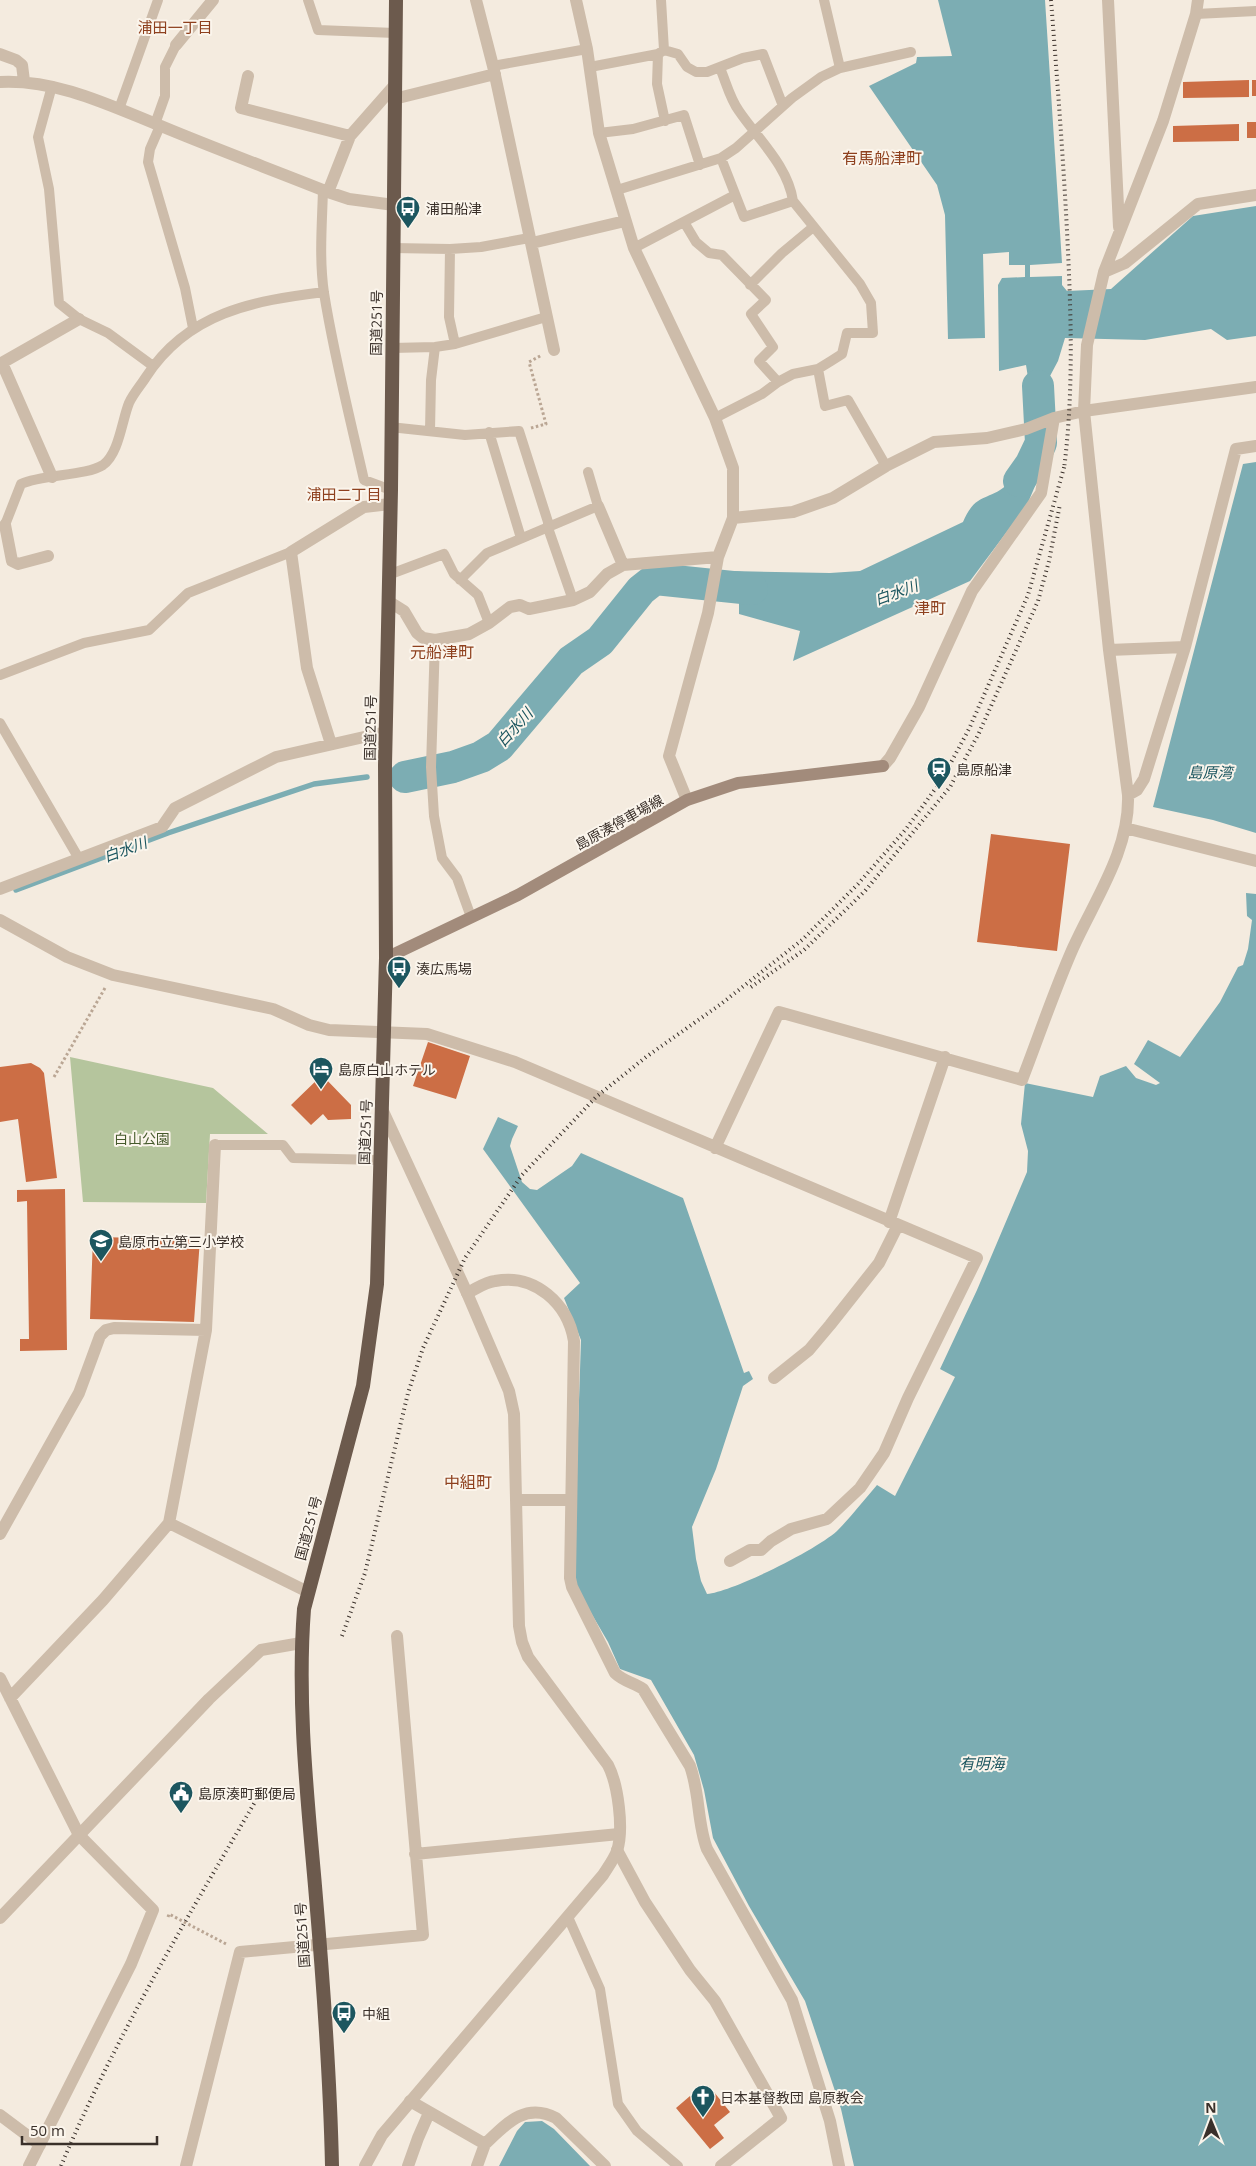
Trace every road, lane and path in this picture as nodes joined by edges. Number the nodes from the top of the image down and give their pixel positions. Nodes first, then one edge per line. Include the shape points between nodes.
1 (158, 0) edge
2 (213, 0) edge
3 (308, 0) edge
4 (396, 0) edge
5 (476, 0) edge
6 (576, 0) edge
7 (661, 0) edge
8 (824, 0) edge
9 (1108, 0) edge
10 (1198, 0) edge
11 (1256, 12) edge
12 (1196, 14) junction
13 (395, 34) junction
14 (176, 45) joint
15 (587, 49) junction
16 (661, 52) junction
17 (911, 52) dead end
18 (0, 54) edge
19 (590, 67) junction
20 (720, 68) junction
21 (840, 68) junction
22 (494, 70) junction
23 (248, 76) dead end
24 (24, 81) junction
25 (0, 82) edge
26 (52, 86) junction
27 (394, 92) junction
28 (783, 106) junction
29 (119, 108) junction
30 (665, 121) junction
31 (157, 125) junction
32 (599, 133) junction
33 (755, 133) junction
34 (350, 136) junction
35 (721, 158) junction
36 (700, 165) junction
37 (617, 190) junction
38 (325, 191) junction
39 (1256, 194) edge
40 (736, 195) junction
41 (793, 201) junction
42 (394, 205) junction
43 (624, 221) junction
44 (684, 222) junction
45 (812, 228) junction
46 (1119, 232) junction
47 (530, 240) junction
48 (393, 248) junction
49 (634, 248) junction
50 (450, 249) junction
51 (1104, 272) junction
52 (750, 285) junction
53 (324, 292) junction
54 (546, 318) junction
55 (79, 319) junction
56 (193, 328) junction
57 (456, 344) junction
58 (435, 347) junction
59 (392, 348) junction
60 (554, 350) joint
61 (1, 364) edge
62 (153, 366) junction
63 (818, 369) junction
64 (778, 382) junction
65 (1256, 387) edge
66 (1084, 411) junction
67 (715, 418) junction
68 (1053, 419) junction
69 (390, 428) junction
70 (430, 431) junction
71 (519, 431) junction
72 (489, 432) junction
73 (1256, 446) edge
74 (886, 466) junction
75 (588, 472) dead end
76 (52, 477) junction
77 (391, 497) junction
78 (598, 506) junction
79 (733, 518) junction
80 (5, 525) joint
81 (548, 528) junction
82 (520, 538) junction
83 (291, 552) junction
84 (48, 556) dead end
85 (717, 562) junction
86 (624, 565) junction
87 (388, 575) junction
88 (460, 580) junction
89 (573, 600) junction
90 (388, 602) junction
91 (489, 623) junction
92 (435, 640) junction
93 (1185, 647) junction
94 (1109, 650) junction
95 (0, 674) edge
96 (0, 723) edge
97 (386, 732) junction
98 (331, 744) junction
99 (882, 766) joint
100 (1128, 794) junction
101 (687, 800) junction
102 (1125, 828) junction
103 (78, 857) junction
104 (1256, 861) edge
105 (0, 889) edge
106 (471, 918) junction
107 (0, 920) edge
108 (386, 958) junction
109 (113, 974) junction
110 (384, 1032) junction
111 (945, 1057) junction
112 (54, 1077) dead end
113 (382, 1108) junction
114 (215, 1146) joint
115 (715, 1148) junction
116 (380, 1160) junction
117 (894, 1223) junction
118 (467, 1293) junction
119 (206, 1330) junction
120 (774, 1378) dead end
121 (517, 1500) junction
122 (571, 1500) junction
123 (169, 1523) junction
124 (0, 1534) edge
125 (730, 1561) dead end
126 (308, 1592) junction
127 (396, 1636) dead end
128 (301, 1643) junction
129 (0, 1678) edge
130 (10, 1698) junction
131 (619, 1834) junction
132 (79, 1835) junction
133 (617, 1850) junction
134 (415, 1854) junction
135 (169, 1914) dead end
136 (568, 1917) junction
137 (0, 1918) edge
138 (215, 1938) dead end
139 (320, 1946) junction
140 (410, 2101) junction
141 (429, 2113) junction
142 (0, 2115) edge
143 (485, 2144) junction
144 (40, 2145) junction
145 (29, 2166) edge
146 (186, 2166) edge
147 (332, 2166) edge
148 (364, 2166) edge
149 (408, 2166) edge
150 (477, 2166) edge
151 (605, 2166) edge
152 (678, 2166) edge
153 (721, 2166) edge
154 (839, 2166) edge

1 - 29 lane
2 - 14 street
3 - 13 lane via 318,30
4 - 13 highway, 国道251号
5 - 22 street
6 - 15 street
7 - 16 lane
8 - 21 lane
9 - 46 street
10 - 12 street
11 - 12 lane
12 - 46 street via 1163,121
13 - 27 highway, 国道251号
14 - 31 lane via 165,67 165,96
15 - 19 street
15 - 22 lane
16 - 19 lane
16 - 20 lane via 678,54 687,67 696,72
16 - 30 lane via 657,84
17 - 21 lane
18 - 24 street via 22,65
19 - 32 street
20 - 28 lane via 763,54
20 - 33 lane via 737,109
21 - 28 lane via 821,77
22 - 27 street
22 - 47 street
23 - 34 street via 241,108
24 - 25 street
24 - 26 street
26 - 29 street
26 - 55 lane via 38,130 38,144 50,196 57,296 59,303
27 - 34 street
27 - 42 highway, 国道251号
28 - 33 lane
29 - 31 street
30 - 32 lane
30 - 36 lane via 684,115
31 - 38 street
31 - 56 lane via 148,162 185,288
32 - 37 street
33 - 35 lane
33 - 41 lane via 783,174
34 - 38 street
35 - 36 lane
35 - 40 lane
36 - 37 lane
37 - 43 street
38 - 42 street via 349,199
38 - 53 lane via 321,251
39 - 51 street via 1198,204 1125,263
40 - 41 lane via 744,217
40 - 44 lane
41 - 45 lane
42 - 48 highway, 国道251号
43 - 47 street
43 - 49 street
44 - 49 lane
44 - 52 lane via 696,242 709,253 722,255
45 - 52 lane
45 - 63 lane via 860,284 871,303 873,333 848,333 842,354
46 - 51 street
47 - 50 lane
47 - 54 street
48 - 50 lane
48 - 59 highway, 国道251号
49 - 67 street
50 - 57 lane via 449,317
51 - 66 street via 1087,345
52 - 64 lane via 766,300 751,314 773,347 759,361
53 - 56 lane via 248,305 215,316
53 - 77 lane via 364,480
54 - 57 lane
54 - 60 street
55 - 61 street
55 - 62 lane via 108,333
56 - 62 lane
57 - 58 lane
58 - 59 lane
58 - 70 lane
59 - 69 highway, 国道251号
60 - 71 path via 529,362 546,424
61 - 76 street
62 - 76 lane via 130,402 109,459 97,468
63 - 64 lane via 793,374
63 - 74 lane via 825,406 848,400
64 - 67 lane
65 - 66 street
66 - 68 street
66 - 94 street
67 - 79 street via 733,468
68 - 74 street via 987,438 934,442
68 - 99 street via 1041,493 972,591 919,707 890,758
69 - 70 lane
69 - 77 highway, 国道251号
70 - 72 lane
71 - 72 lane
71 - 81 lane
72 - 82 lane
73 - 93 street via 1236,449
74 - 79 street via 833,498 793,512
75 - 78 lane
76 - 80 lane via 21,484
77 - 83 street via 364,507
77 - 87 highway, 国道251号
78 - 81 lane
78 - 86 street
79 - 85 street
80 - 84 street via 12,560 18,564
81 - 82 lane
81 - 89 lane
82 - 88 lane via 487,552
83 - 95 lane via 188,593 149,630 84,643
83 - 98 street via 307,668
85 - 86 street
85 - 101 street via 708,613 669,756
86 - 89 street via 607,574 590,592
87 - 88 lane via 444,554
87 - 90 highway, 国道251号
88 - 91 lane via 478,595
89 - 91 street via 529,610 520,605 510,607
90 - 92 street via 404,611 423,638
90 - 97 highway, 国道251号
91 - 92 street via 469,634
92 - 106 lane via 431,767 434,816 442,858 457,878
93 - 94 street
93 - 100 street via 1144,779 1137,790
94 - 100 street
96 - 103 lane
97 - 98 street
97 - 108 highway, 国道251号
98 - 103 street via 276,757 175,808 162,827
99 - 101 main road, 島原湊停車場線 via 738,783
100 - 102 street
101 - 106 main road, 島原湊停車場線
102 - 104 street
102 - 111 street via 1111,870 1073,948 1022,1080
103 - 105 street
106 - 108 main road, 島原湊停車場線
107 - 109 street via 67,957
108 - 110 highway, 国道251号
109 - 110 street via 273,1009 329,1030
109 - 112 path
110 - 113 highway, 国道251号
110 - 115 street via 427,1034 515,1062
111 - 115 street via 778,1012
111 - 117 street
113 - 116 highway, 国道251号
113 - 118 street
114 - 116 lane via 283,1145 294,1158
114 - 119 street
115 - 117 street
116 - 126 highway, 国道251号 via 377,1284 363,1386
117 - 120 street via 879,1263 809,1350
117 - 125 street via 977,1258 884,1453 860,1488 826,1519 791,1529 761,1550 750,1550
118 - 121 street via 509,1391 514,1414
118 - 122 street via 497,1280 527,1282 554,1299 572,1329
119 - 123 street
119 - 124 street via 106,1330 100,1336 79,1393
121 - 122 street
121 - 131 street via 522,1642 528,1657 615,1778
122 - 154 street via 572,1587 614,1673 643,1689 690,1766 707,1850 792,2000 830,2121
123 - 126 street
123 - 130 street via 103,1600
126 - 128 highway, 国道251号
127 - 134 street
128 - 132 street via 261,1650 209,1699
128 - 139 highway, 国道251号 via 301,1704
129 - 130 street
130 - 132 street
131 - 133 street
131 - 134 street
132 - 137 street
132 - 144 street via 152,1910 131,1964
133 - 136 street via 603,1875
133 - 153 street via 644,1902 715,2002 781,2118
134 - 139 street via 423,1935
135 - 138 path
136 - 140 street
136 - 152 lane via 600,1988 618,2104 637,2131
139 - 146 street via 240,1952
139 - 147 highway, 国道251号
140 - 141 street
140 - 148 street via 382,2135
141 - 143 street
141 - 149 street
142 - 144 street
143 - 150 street
143 - 151 street via 516,2117 526,2113 547,2113
144 - 145 street

